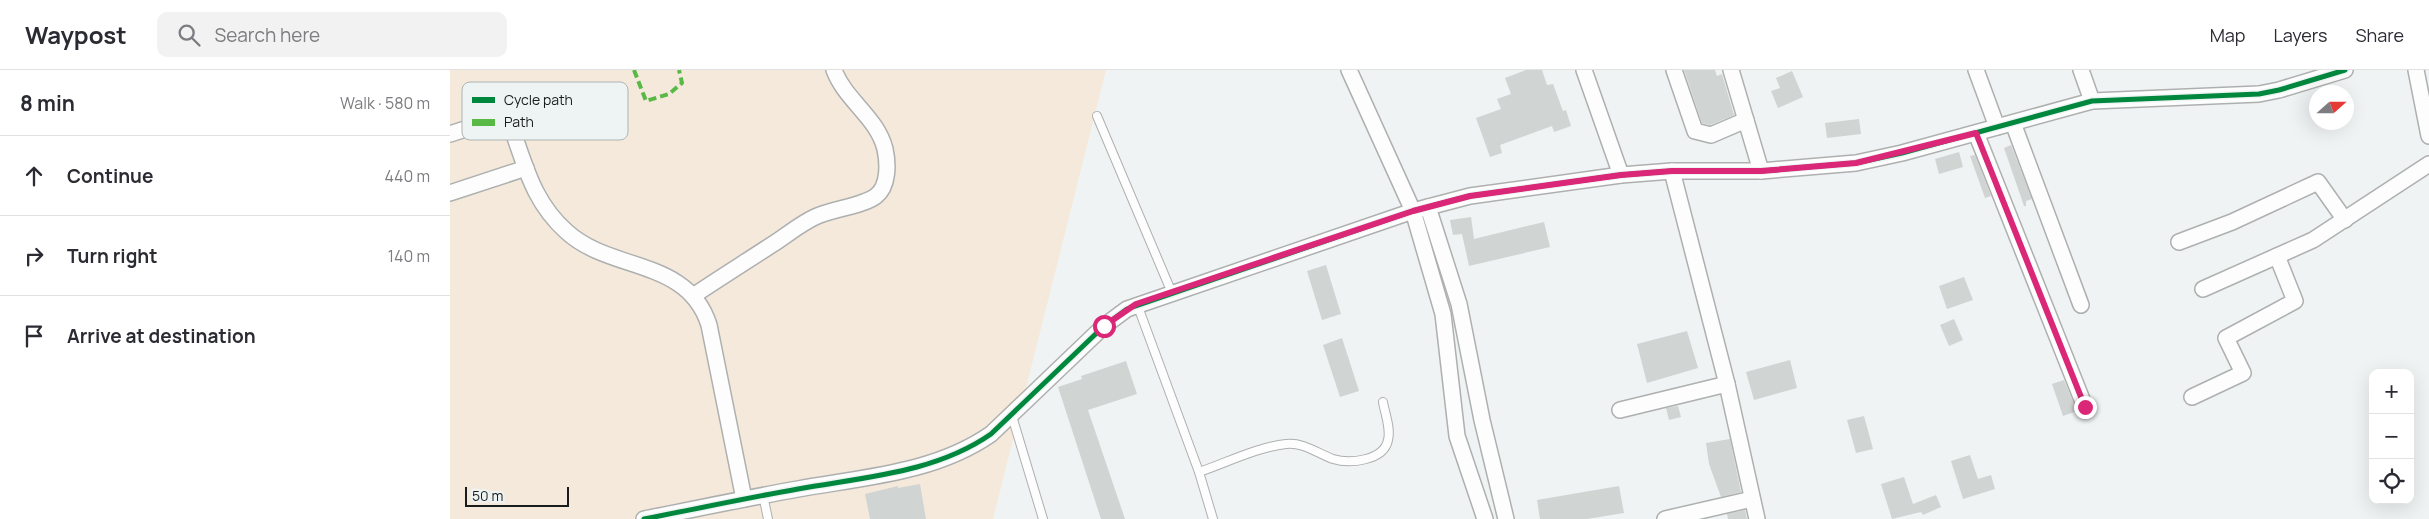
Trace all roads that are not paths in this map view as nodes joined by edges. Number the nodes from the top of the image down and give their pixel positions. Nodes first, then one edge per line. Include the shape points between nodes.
1 (834, 70) edge
2 (1349, 70) edge
3 (1584, 70) edge
4 (1674, 70) edge
5 (1731, 70) edge
6 (1976, 70) edge
7 (2081, 70) edge
8 (2345, 70) edge
9 (2416, 70) edge
10 (2092, 101) junction
11 (1097, 116) dead end
12 (1746, 120) junction
13 (2013, 122) junction
14 (1997, 127) junction
15 (462, 130) edge
16 (1976, 133) junction
17 (450, 134) edge
18 (2429, 136) edge
19 (516, 140) edge
20 (2429, 164) edge
21 (526, 168) junction
22 (1672, 171) junction
23 (1761, 171) junction
24 (1621, 175) junction
25 (450, 193) edge
26 (1428, 207) junction
27 (1413, 211) junction
28 (2345, 220) junction
29 (2179, 242) dead end
30 (2276, 256) junction
31 (2203, 289) dead end
32 (1172, 293) junction
33 (693, 296) junction
34 (1136, 304) junction
35 (2081, 304) dead end
36 (1727, 384) junction
37 (2192, 397) dead end
38 (1383, 402) dead end
39 (2085, 407) dead end
40 (1620, 410) dead end
41 (1012, 416) junction
42 (1199, 472) junction
43 (763, 495) junction
44 (744, 499) junction
45 (1752, 499) junction
46 (644, 519) edge
47 (768, 519) edge
48 (1043, 519) edge
49 (1212, 519) edge
50 (1485, 519) edge
51 (1506, 519) edge
52 (1665, 519) edge
53 (1757, 519) edge

1 - 33 street via 838,81 877,129 884,147 888,165 878,195 814,218
2 - 27 street
3 - 24 street
4 - 12 street via 1695,131 1711,135
5 - 12 street
6 - 14 street
7 - 10 street
8 - 10 street via 2259,94
9 - 18 street
10 - 13 street
11 - 32 lane
12 - 23 street
13 - 14 street
13 - 35 street
14 - 16 street
15 - 17 street
16 - 23 street via 1856,163
16 - 39 street
19 - 21 street
20 - 28 street
21 - 25 street
21 - 33 street via 534,192 567,233 585,246 676,280
22 - 23 street
22 - 24 street
22 - 36 street
24 - 26 street via 1470,196
26 - 27 street
26 - 51 street via 1459,304
27 - 32 street
27 - 50 street via 1444,314 1457,436
28 - 29 street via 2318,182 2232,222
28 - 30 street via 2313,240
30 - 31 street
30 - 37 street via 2295,301 2226,338 2243,373
32 - 34 street
33 - 44 street via 705,312 709,325
34 - 41 street via 1104,326
34 - 42 lane
36 - 40 street
36 - 45 street
38 - 42 lane via 1389,428 1388,440 1385,448 1372,457 1345,461 1305,446 1285,444
41 - 43 street via 972,448 920,467
41 - 48 lane
42 - 49 lane
43 - 44 street
43 - 47 lane
44 - 46 street
45 - 52 street
45 - 53 street

